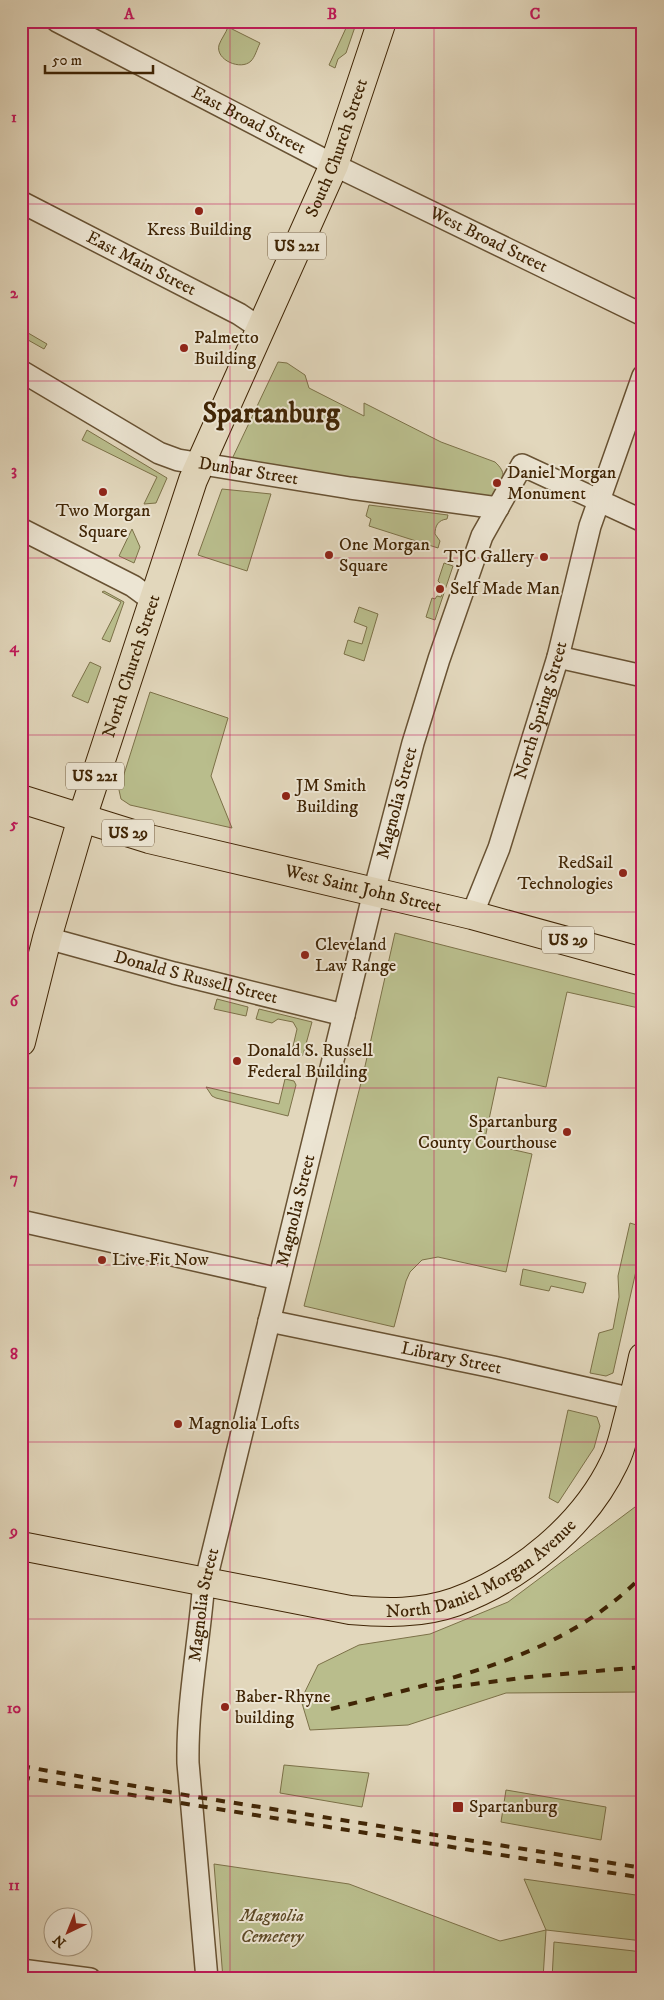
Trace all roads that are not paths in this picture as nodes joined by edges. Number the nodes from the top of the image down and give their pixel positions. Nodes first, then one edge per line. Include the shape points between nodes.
1 (57, 21) edge
2 (382, 21) edge
3 (334, 164) junction
4 (21, 202) edge
5 (643, 315) edge
6 (260, 328) junction
7 (21, 371) edge
8 (643, 376) edge
9 (199, 464) junction
10 (599, 502) junction
11 (498, 508) junction
12 (643, 521) edge
13 (21, 529) edge
14 (152, 600) junction
15 (558, 657) junction
16 (643, 676) edge
17 (21, 799) edge
18 (82, 818) junction
19 (374, 892) junction
20 (472, 915) junction
21 (47, 938) junction
22 (643, 962) edge
23 (344, 1015) junction
24 (21, 1042) edge
25 (21, 1221) edge
26 (280, 1279) junction
27 (269, 1321) junction
28 (643, 1357) edge
29 (633, 1399) junction
30 (21, 1546) edge
31 (205, 1582) junction
32 (21, 1970) edge
33 (90, 1979) edge
34 (207, 1979) edge

1 - 3 street, East Broad Street
2 - 3 main road, South Church Street / US 221
3 - 5 street, West Broad Street
3 - 6 main road, South Church Street / US 221
4 - 6 street, East Main Street via 240,314
6 - 9 main road, North Church Street / US 221
7 - 9 street, Dunbar Street via 159,453
8 - 10 street, North Spring Street
9 - 11 street, Dunbar Street
9 - 14 main road, North Church Street / US 221
10 - 11 street, Magnolia Street via 522,465
10 - 12 street
10 - 15 street, North Spring Street via 590,526
11 - 19 street, Magnolia Street via 482,536 439,659
13 - 14 street via 133,586
14 - 18 main road, North Church Street / US 221
15 - 16 street
15 - 20 street, North Spring Street via 499,848
17 - 18 main road, US 29
18 - 19 main road, West Saint John Street / US 29 via 149,840
18 - 21 main road, North Church Street / US 221
19 - 20 main road, West Saint John Street / US 29
19 - 23 street, Magnolia Street
20 - 22 main road, West Saint John Street / US 29
21 - 23 street, Donald S Russell Street
21 - 24 main road, North Church Street / US 221
23 - 26 street, Magnolia Street
25 - 26 street
26 - 27 street, Magnolia Street
27 - 29 street, Library Street
27 - 31 street, Magnolia Street
28 - 29 main road, North Daniel Morgan Avenue
29 - 31 main road, North Daniel Morgan Avenue via 616,1461 587,1506 543,1552 482,1590 454,1603 401,1613 366,1612
30 - 31 main road, North Daniel Morgan Avenue
31 - 34 street, Magnolia Street via 191,1696 188,1751
32 - 33 street

